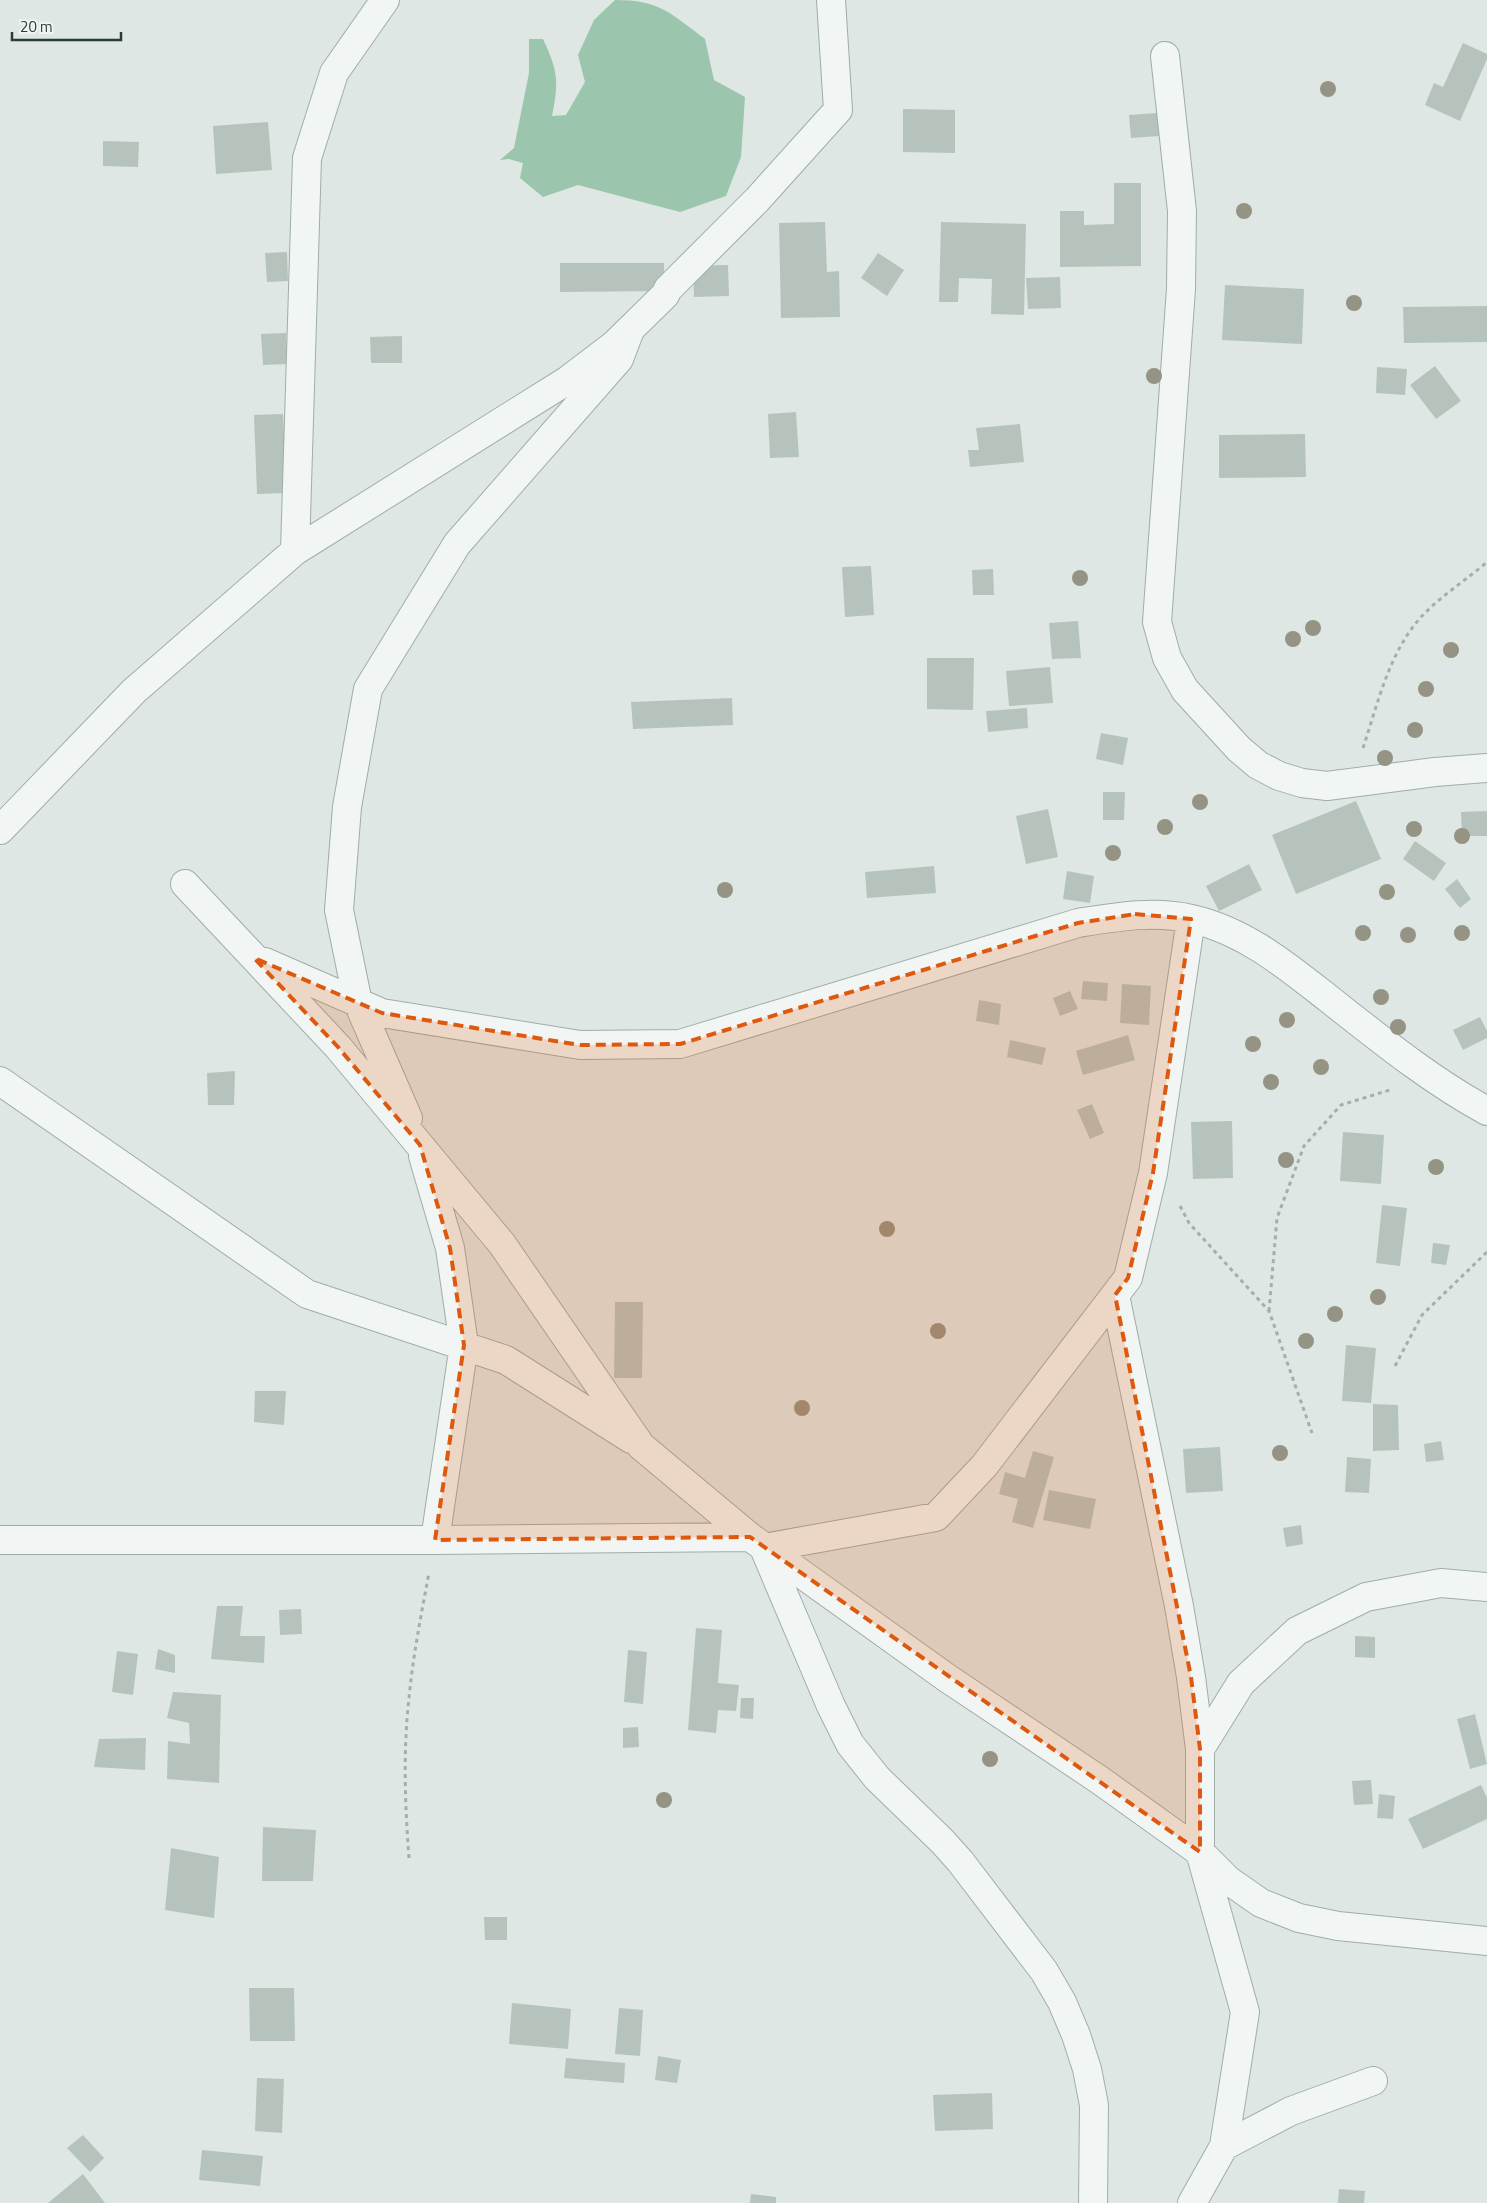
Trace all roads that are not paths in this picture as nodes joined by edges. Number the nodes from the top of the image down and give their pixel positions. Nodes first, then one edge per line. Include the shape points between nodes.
1 (384, 0) edge
2 (831, 0) edge
3 (1165, 56) dead end
4 (630, 330) junction
5 (295, 552) junction
6 (1487, 768) edge
7 (0, 830) edge
8 (186, 884) dead end
9 (1191, 919) junction
10 (254, 958) junction
11 (358, 1003) junction
12 (0, 1081) edge
13 (1487, 1111) edge
14 (420, 1146) junction
15 (1114, 1295) junction
16 (464, 1346) junction
17 (641, 1446) junction
18 (0, 1540) edge
19 (435, 1540) junction
20 (757, 1542) junction
21 (1487, 1587) edge
22 (1200, 1749) junction
23 (1200, 1852) junction
24 (1487, 1941) edge
25 (1373, 2081) dead end
26 (1224, 2146) junction
27 (1093, 2203) edge
28 (1192, 2203) edge

1 - 5 street via 334,73 307,158
2 - 4 street via 838,110 757,200
3 - 6 street via 1182,211 1180,298 1157,622 1166,658 1185,690 1239,750 1279,776 1327,786
4 - 5 street via 568,380
4 - 11 street via 619,359 457,544 368,689 347,807 339,910
5 - 7 street via 134,691
8 - 10 street
9 - 11 street via 1135,914 1078,923 680,1044 580,1045 382,1013
9 - 13 street via 1238,935 1279,961 1418,1068
9 - 15 street via 1154,1159 1128,1278
10 - 11 street
10 - 14 street via 338,1047
11 - 14 street
12 - 16 street via 307,1294
14 - 16 street via 450,1248
14 - 17 street via 502,1244
15 - 20 street via 984,1466 936,1517
15 - 22 street via 1179,1606
16 - 17 street via 506,1360
16 - 19 street
17 - 20 street
18 - 19 street
19 - 20 street
20 - 23 street
20 - 27 street via 850,1744 877,1778 960,1861 1044,1971 1062,2002 1076,2035 1094,2105
21 - 22 street via 1441,1583 1366,1597 1297,1631 1240,1683
22 - 23 street
23 - 24 street via 1228,1880 1261,1903 1299,1918 1338,1926
23 - 26 street via 1245,2012
25 - 26 street via 1291,2111
26 - 28 street

